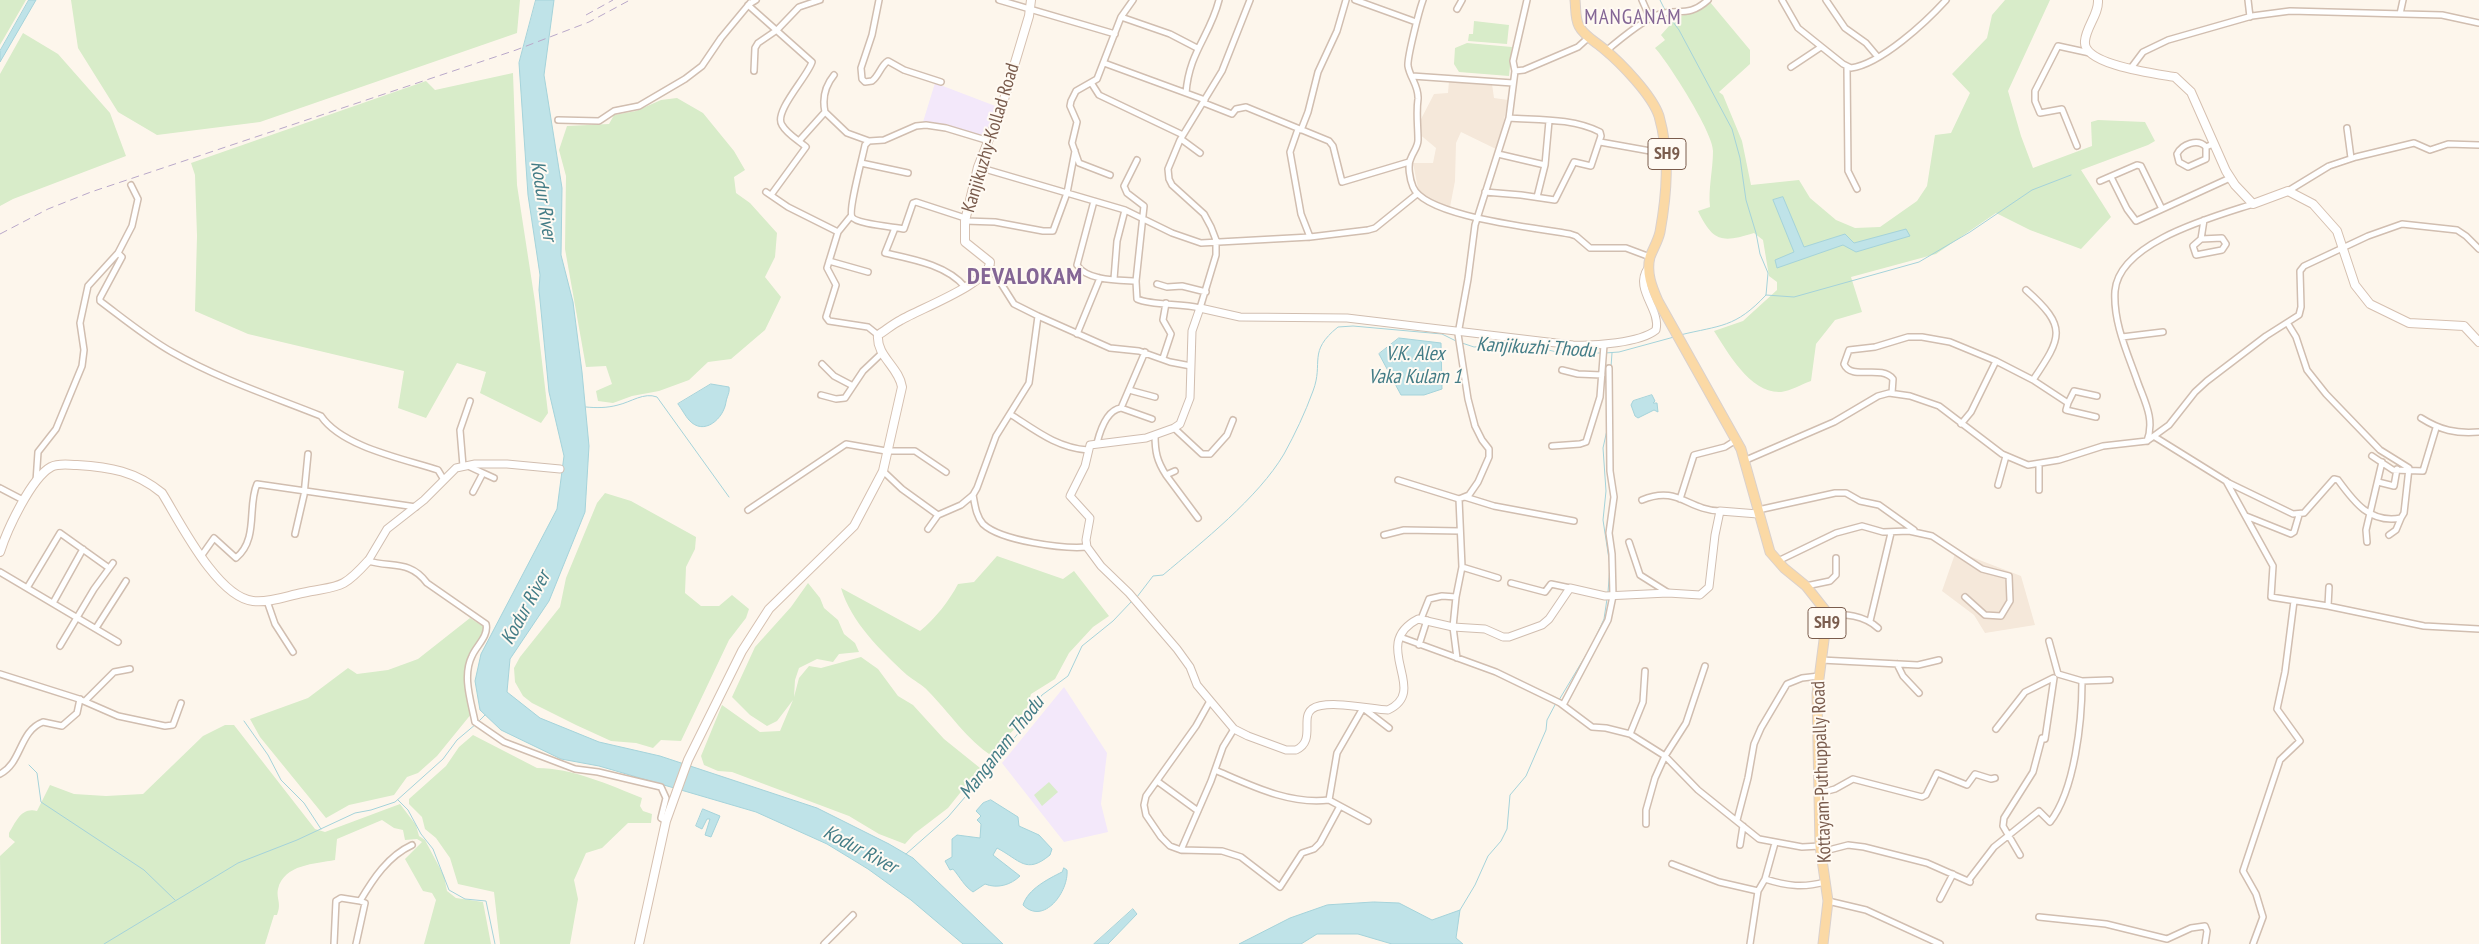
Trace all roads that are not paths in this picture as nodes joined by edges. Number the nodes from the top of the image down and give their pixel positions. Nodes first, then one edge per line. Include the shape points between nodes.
1 (756, 0) edge
2 (820, 0) edge
3 (879, 0) edge
4 (999, 0) edge
5 (1031, 0) edge
6 (1133, 0) edge
7 (1219, 0) edge
8 (1346, 0) edge
9 (1355, 0) edge
10 (1423, 0) edge
11 (1462, 0) edge
12 (1527, 0) edge
13 (1575, 0) edge
14 (1642, 0) edge
15 (1708, 0) edge
16 (1782, 0) edge
17 (1826, 0) edge
18 (1946, 0) edge
19 (2098, 0) edge
20 (2248, 0) edge
21 (2403, 0) edge
22 (1248, 1) edge
23 (749, 3) edge
24 (1031, 9) junction
25 (1457, 9) dead end
26 (2400, 14) junction
27 (1121, 17) junction
28 (2250, 17) junction
29 (1650, 18) junction
30 (1416, 22) junction
31 (2479, 23) edge
32 (776, 30) junction
33 (1115, 34) junction
34 (1589, 36) junction
35 (1821, 47) junction
36 (1197, 48) junction
37 (1606, 51) junction
38 (2091, 53) junction
39 (1877, 56) junction
40 (1104, 63) junction
41 (1791, 67) dead end
42 (1847, 67) junction
43 (2130, 68) junction
44 (754, 71) dead end
45 (1514, 71) junction
46 (834, 75) dead end
47 (1412, 76) junction
48 (941, 82) dead end
49 (1513, 83) junction
50 (1092, 84) junction
51 (1186, 93) junction
52 (1205, 102) junction
53 (825, 112) junction
54 (1509, 118) junction
55 (558, 120) dead end
56 (1549, 121) junction
57 (2346, 128) dead end
58 (1300, 129) junction
59 (1182, 137) junction
60 (799, 140) junction
61 (869, 141) junction
62 (989, 141) junction
63 (1600, 142) junction
64 (2214, 144) junction
65 (2479, 145) edge
66 (2078, 146) dead end
67 (2206, 147) junction
68 (1075, 150) junction
69 (1200, 153) dead end
70 (1498, 154) junction
71 (1667, 154) junction
72 (2351, 158) junction
73 (1137, 160) dead end
74 (1410, 162) junction
75 (861, 163) junction
76 (1545, 165) junction
77 (978, 167) junction
78 (908, 173) dead end
79 (1110, 175) dead end
80 (2111, 177) junction
81 (2230, 178) junction
82 (2100, 181) dead end
83 (131, 186) dead end
84 (1857, 189) dead end
85 (2288, 191) junction
86 (1485, 192) junction
87 (1066, 193) junction
88 (1417, 194) junction
89 (1537, 196) junction
90 (1094, 201) junction
91 (2252, 204) junction
92 (2162, 209) junction
93 (1125, 210) junction
94 (851, 216) junction
95 (1477, 217) junction
96 (1141, 218) junction
97 (965, 220) junction
98 (2204, 220) junction
99 (895, 228) junction
100 (838, 232) junction
101 (1310, 237) junction
102 (2201, 239) junction
103 (1216, 243) junction
104 (2344, 247) junction
105 (2479, 249) edge
106 (118, 253) junction
107 (1650, 258) junction
108 (829, 261) junction
109 (990, 266) junction
110 (1649, 268) junction
111 (868, 272) dead end
112 (1100, 278) junction
113 (1114, 279) junction
114 (1136, 281) junction
115 (1157, 284) dead end
116 (965, 287) junction
117 (2026, 290) dead end
118 (1206, 292) junction
119 (1166, 303) junction
120 (1200, 308) junction
121 (1038, 316) junction
122 (2288, 324) junction
123 (1458, 332) junction
124 (2163, 332) dead end
125 (1077, 334) junction
126 (878, 335) junction
127 (2122, 337) junction
128 (2479, 342) edge
129 (1604, 344) junction
130 (1145, 352) junction
131 (882, 353) junction
132 (1163, 358) junction
133 (1996, 361) junction
134 (822, 364) dead end
135 (1191, 366) junction
136 (1609, 368) dead end
137 (1562, 370) dead end
138 (1602, 375) junction
139 (2033, 380) junction
140 (853, 386) junction
141 (1129, 390) junction
142 (1892, 393) junction
143 (821, 395) dead end
144 (2097, 396) dead end
145 (1154, 397) dead end
146 (470, 401) dead end
147 (2068, 402) junction
148 (1121, 408) junction
149 (1010, 414) junction
150 (2096, 417) dead end
151 (2421, 418) dead end
152 (1152, 419) dead end
153 (1233, 420) dead end
154 (1961, 424) junction
155 (1174, 428) junction
156 (2436, 428) junction
157 (2479, 432) edge
158 (1156, 435) junction
159 (2155, 437) junction
160 (1736, 440) junction
161 (2148, 441) junction
162 (1097, 443) junction
163 (1552, 446) dead end
164 (1088, 450) junction
165 (886, 451) junction
166 (308, 454) dead end
167 (2006, 456) junction
168 (2372, 456) dead end
169 (1746, 460) junction
170 (2382, 462) junction
171 (465, 465) junction
172 (2039, 465) junction
173 (2409, 468) junction
174 (560, 469) dead end
175 (2397, 469) junction
176 (883, 471) junction
177 (1175, 471) dead end
178 (946, 472) dead end
179 (483, 473) junction
180 (1166, 475) junction
181 (494, 478) dead end
182 (444, 480) junction
183 (1398, 480) dead end
184 (2225, 480) junction
185 (36, 482) junction
186 (2378, 482) junction
187 (1998, 485) dead end
188 (0, 488) edge
189 (2039, 490) dead end
190 (304, 491) junction
191 (473, 492) dead end
192 (973, 495) junction
193 (1462, 498) junction
194 (1680, 499) junction
195 (23, 500) junction
196 (1642, 500) dead end
197 (416, 507) junction
198 (748, 510) dead end
199 (1720, 511) junction
200 (1758, 512) junction
201 (2372, 512) junction
202 (2245, 515) junction
203 (2299, 515) junction
204 (938, 516) junction
205 (1198, 518) dead end
206 (2401, 518) junction
207 (1574, 521) dead end
208 (928, 529) dead end
209 (1460, 531) junction
210 (1891, 533) junction
211 (1918, 533) junction
212 (295, 534) dead end
213 (1384, 534) dead end
214 (2389, 535) dead end
215 (1629, 542) dead end
216 (2367, 542) dead end
217 (1087, 547) junction
218 (83, 548) junction
219 (0, 552) edge
220 (202, 555) junction
221 (1836, 558) dead end
222 (368, 561) junction
223 (1778, 562) junction
224 (1462, 567) junction
225 (0, 572) edge
226 (1498, 578) dead end
227 (126, 580) dead end
228 (1511, 583) dead end
229 (1806, 586) junction
230 (2329, 587) dead end
231 (27, 588) junction
232 (1570, 588) junction
233 (1668, 593) junction
234 (1610, 596) junction
235 (1456, 597) junction
236 (1965, 597) dead end
237 (266, 601) junction
238 (2294, 601) junction
239 (53, 603) junction
240 (2328, 606) junction
241 (1826, 614) junction
242 (78, 617) junction
243 (1424, 619) junction
244 (1870, 621) junction
245 (1453, 627) junction
246 (96, 628) junction
247 (1878, 628) dead end
248 (2479, 629) edge
249 (1400, 637) junction
250 (2049, 641) dead end
251 (118, 642) dead end
252 (1419, 645) junction
253 (60, 646) dead end
254 (293, 652) dead end
255 (1457, 658) junction
256 (1820, 660) junction
257 (1939, 660) dead end
258 (1897, 664) junction
259 (1706, 666) dead end
260 (130, 669) dead end
261 (1645, 671) dead end
262 (0, 674) edge
263 (2058, 674) junction
264 (1818, 676) junction
265 (2053, 678) junction
266 (2110, 680) dead end
267 (2082, 681) junction
268 (1919, 692) dead end
269 (83, 700) junction
270 (1210, 701) junction
271 (1559, 702) junction
272 (181, 703) dead end
273 (1364, 708) junction
274 (1389, 728) dead end
275 (1234, 729) junction
276 (1996, 730) dead end
277 (1630, 734) junction
278 (1664, 756) junction
279 (1215, 770) junction
280 (0, 774) edge
281 (1995, 778) dead end
282 (1157, 781) junction
283 (1820, 793) junction
284 (1329, 800) junction
285 (1340, 806) junction
286 (1198, 811) junction
287 (1737, 820) junction
288 (666, 821) junction
289 (1368, 821) dead end
290 (1646, 824) dead end
291 (1743, 826) junction
292 (2009, 833) junction
293 (1775, 843) junction
294 (412, 845) dead end
295 (1740, 845) dead end
296 (1821, 849) junction
297 (1180, 850) junction
298 (2020, 855) dead end
299 (1672, 864) dead end
300 (1953, 874) junction
301 (1765, 879) junction
302 (1826, 882) junction
303 (1758, 890) junction
304 (1940, 899) dead end
305 (1828, 900) junction
306 (360, 901) junction
307 (853, 915) dead end
308 (2039, 917) dead end
309 (334, 944) edge
310 (356, 944) edge
311 (639, 944) edge
312 (824, 944) edge
313 (1750, 944) edge
314 (1823, 944) edge
315 (1940, 944) edge
316 (2205, 944) edge
317 (2253, 944) edge

1 - 23 street
2 - 32 street via 799,7
3 - 48 street via 861,68 862,79 872,81 888,61
4 - 24 street
5 - 24 main road, Kanjikuzhy-Kollad Road
6 - 27 street
7 - 36 street via 1212,22
8 - 58 street
9 - 30 street
10 - 30 street
11 - 25 street
12 - 45 street via 1513,61
13 - 34 main road, SH9 via 1578,24
14 - 29 street
15 - 29 street via 1692,11 1666,12
16 - 35 street via 1798,28
17 - 39 street via 1845,28 1866,43
18 - 39 street via 1922,24
19 - 38 main road via 2085,40
20 - 28 street
21 - 26 street
22 - 52 street via 1222,71
23 - 32 street
23 - 55 street via 702,66 685,79 639,106 614,111 599,121
24 - 33 street
24 - 62 main road, Kanjikuzhy-Kollad Road
26 - 28 street via 2290,11
26 - 31 street via 2453,16
27 - 33 street
27 - 36 street via 1161,30
28 - 43 street via 2168,40 2143,52
29 - 37 street
30 - 47 street via 1408,64
32 - 44 street via 755,48
32 - 60 street via 812,62 780,118 781,125
33 - 40 street
34 - 37 main road, SH9
34 - 45 street via 1578,47 1524,70
35 - 41 street
35 - 42 street
36 - 51 street
37 - 71 main road, SH9 via 1653,103
38 - 43 main road via 2095,58
38 - 66 street via 2058,46 2035,91 2040,113 2062,109
39 - 42 street via 1857,67
40 - 50 street
40 - 51 street
42 - 84 street via 1848,172
43 - 64 main road via 2181,81 2191,92
45 - 49 street
46 - 53 street via 822,101
47 - 49 street
47 - 74 street via 1417,89 1418,140
49 - 54 street
50 - 59 street via 1099,95
50 - 68 street via 1076,91 1071,101 1077,122 1072,143
51 - 52 street
52 - 58 street via 1232,114 1236,109 1246,107
52 - 59 street
53 - 60 street
53 - 61 street via 847,133
54 - 56 street
54 - 70 street
56 - 63 street via 1591,128 1600,132
56 - 76 street
57 - 72 street
58 - 74 street via 1329,141 1333,146 1342,182
58 - 101 street via 1290,152 1301,214
59 - 69 street
59 - 103 street via 1169,164 1168,179 1204,214
60 - 100 street via 806,146 768,193 788,208
61 - 62 street via 884,140 921,125 946,128
61 - 75 street
62 - 77 main road, Kanjikuzhy-Kollad Road
63 - 71 street
63 - 89 street via 1591,166 1572,163 1556,200
64 - 67 street
64 - 81 main road
65 - 72 street via 2448,144 2430,150 2414,143
67 - 67 street via 2206,159 2188,167 2179,162 2177,154 2183,148 2197,142
68 - 79 street via 1079,163
68 - 87 street
70 - 76 street
70 - 86 street
71 - 107 main road, SH9 via 1660,234
72 - 85 street via 2329,166
73 - 96 street via 1124,186 1127,193 1144,206
74 - 88 street via 1411,181
75 - 78 street
75 - 94 street
76 - 89 street
77 - 87 street
77 - 97 main road, Kanjikuzhy-Kollad Road
80 - 82 street
80 - 92 street via 2134,220
80 - 92 street via 2141,166
81 - 91 main road
81 - 92 street
83 - 106 street via 138,199 132,226
85 - 91 main road
85 - 104 main road via 2304,198 2320,211 2338,231
86 - 89 street
86 - 95 street
87 - 90 street
87 - 97 street via 1055,228 1049,232
88 - 95 street via 1437,207
88 - 101 street via 1375,228
90 - 93 street
90 - 112 street via 1076,265
91 - 98 street
93 - 96 street
93 - 113 street via 1117,241
94 - 99 street via 862,222
94 - 100 street
95 - 107 street via 1570,234 1590,248 1626,248
95 - 123 street
96 - 103 street via 1181,237 1201,243
96 - 114 street
97 - 99 street via 915,202 906,228
97 - 109 main road, Kanjikuzhy-Kollad Road via 965,242 990,262
98 - 102 street
98 - 127 street via 2177,230 2125,266 2118,277 2115,292
99 - 116 street via 885,252 941,270 954,276
100 - 108 street
101 - 103 street
102 - 102 street via 2222,238 2226,244 2222,250 2196,255 2193,246
103 - 118 street
104 - 105 street via 2402,224 2456,230
104 - 122 street via 2301,269 2301,312
104 - 128 main road via 2355,285 2370,304 2409,323 2464,326
106 - 182 street via 122,256 100,301 138,330 172,352 226,378 321,416 330,428 377,453 438,470
106 - 185 street via 88,286 80,323 84,350 82,366 56,429 38,452
107 - 110 main road, SH9
108 - 111 street
108 - 126 street via 827,269 836,285 827,319 868,327
109 - 116 main road via 981,277
109 - 121 street via 1014,304
110 - 129 street via 1644,286 1656,330
110 - 160 main road, SH9 via 1658,301
112 - 113 street
112 - 125 street
113 - 114 street
114 - 119 street via 1137,299
115 - 118 street
116 - 126 main road via 900,320
117 - 139 street via 2050,315 2058,335 2056,344
118 - 120 street
119 - 120 street
119 - 132 street via 1164,320 1171,334
120 - 123 street via 1240,317 1347,318
120 - 135 street via 1192,331
121 - 125 street
121 - 149 street via 1029,383
122 - 159 street via 2266,336 2207,381
122 - 173 street via 2307,370 2326,394 2380,450
123 - 129 street via 1573,345
123 - 193 street via 1468,400 1475,426 1489,454 1478,482 1469,495
124 - 127 street
125 - 130 street via 1110,348
126 - 131 main road
127 - 161 street via 2149,412 2151,428
129 - 138 street
130 - 132 street
130 - 141 street
131 - 140 street
131 - 165 main road via 900,378 902,387
132 - 135 street
133 - 139 street
133 - 142 street via 1950,342 1922,337 1848,350 1844,364 1850,372 1890,375 1893,379
133 - 154 street via 1971,412
134 - 140 street via 834,376
135 - 155 street via 1190,402 1180,424
136 - 234 street via 1610,471 1614,497 1609,533 1612,554
137 - 138 street
138 - 163 street via 1600,398 1586,442
139 - 147 street
140 - 143 street via 842,399
141 - 145 street
141 - 148 street
142 - 154 street via 1939,406
142 - 169 street via 1878,396 1834,422
144 - 147 street via 2074,391
146 - 171 street via 460,430
147 - 150 street via 2066,410
148 - 152 street
148 - 162 street via 1102,424
149 - 164 street via 1054,442
149 - 192 street via 996,436
151 - 156 street
153 - 155 street via 1227,435 1210,454 1202,454
154 - 167 street
155 - 158 street
156 - 157 street
156 - 173 street via 2423,470
158 - 162 street via 1140,440
158 - 180 street via 1155,455
159 - 161 street
159 - 184 street
160 - 169 main road, SH9
160 - 194 street via 1725,447 1694,455
161 - 172 street via 2103,446
162 - 164 street via 1090,445
164 - 217 street via 1085,466 1070,496 1090,518
165 - 176 main road
165 - 178 street via 918,451
165 - 198 street via 844,445
166 - 190 street
167 - 172 street via 2028,465
167 - 187 street
168 - 170 street
169 - 200 main road, SH9
170 - 175 street via 2393,470
170 - 186 street
171 - 174 street via 507,464
171 - 179 street
171 - 182 street via 456,468
172 - 189 street
173 - 175 street
173 - 206 street
175 - 186 street via 2394,486
176 - 204 street
176 - 288 main road via 854,526 769,609 742,651 688,760
177 - 180 street
179 - 181 street
179 - 191 street
180 - 205 street
182 - 197 street
183 - 193 street
184 - 202 street
184 - 203 street via 2280,509
185 - 195 main road
185 - 220 main road via 48,468 57,464 114,468 162,493
186 - 201 street
188 - 195 street
190 - 197 street
190 - 212 street
190 - 220 street via 257,484 249,538 242,553 236,558 214,538
192 - 204 street
192 - 217 street via 978,516 990,528 1029,542
193 - 207 street
193 - 209 street
194 - 196 street via 1661,494
194 - 199 street
195 - 219 main road
197 - 222 street via 387,529
199 - 200 street
199 - 233 street via 1707,591 1694,596
200 - 211 street via 1834,493 1846,493 1860,501 1878,505
200 - 223 main road, SH9 via 1770,552
201 - 203 street via 2362,511 2334,479
201 - 206 street via 2389,519
201 - 216 street via 2366,530
202 - 203 street via 2291,534
202 - 238 street via 2273,566 2271,597
204 - 208 street
206 - 214 street via 2396,530
209 - 213 street via 1404,530
209 - 224 street
210 - 211 street
210 - 223 street via 1862,526 1846,529
210 - 244 street
211 - 236 street via 1932,536 1982,569 2009,576 2010,600 2001,616 1985,616
215 - 233 street via 1636,570
217 - 270 street via 1187,660 1197,685
218 - 231 street via 60,533
218 - 239 street
218 - 242 street via 111,566
220 - 237 main road via 228,589 252,601
221 - 229 street via 1836,575 1830,581
222 - 237 main road via 343,585
222 - 288 street via 409,567 486,624 487,630 471,656 468,671 474,722 504,742 575,769 661,787 666,798 662,818
223 - 229 main road, SH9
224 - 226 street
224 - 235 street
225 - 231 street
227 - 246 street
228 - 232 street via 1545,592 1551,584
229 - 241 main road, SH9
230 - 240 street
231 - 239 street
232 - 234 street
232 - 245 street via 1549,619 1515,635 1503,636 1485,629
233 - 234 street
234 - 271 street via 1608,620
235 - 243 street via 1429,599
235 - 245 street
237 - 254 street via 275,624
238 - 240 street
238 - 317 street via 2277,709 2300,741 2280,760 2243,871 2256,894 2263,917
239 - 242 street
240 - 248 street via 2424,626
241 - 244 street
241 - 256 main road, Kottayam-Puthuppally Road / SH9 via 1827,626
242 - 246 street
242 - 253 street
243 - 245 street
243 - 249 street via 1408,625
243 - 252 street
244 - 247 street
245 - 255 street
246 - 251 street
249 - 252 street
249 - 273 street via 1396,652 1405,690 1400,701 1388,710
250 - 263 street
252 - 255 street
255 - 271 street via 1488,668
256 - 258 street
256 - 264 main road, Kottayam-Puthuppally Road / SH9
257 - 258 street via 1918,665
258 - 268 street via 1903,676
259 - 278 street via 1686,723
260 - 269 street via 114,672
261 - 277 street via 1643,702
262 - 269 street
263 - 265 street
263 - 267 street
264 - 283 main road, Kottayam-Puthuppally Road / SH9
264 - 287 street via 1787,684 1760,728
265 - 276 street via 2025,692
265 - 292 street via 2044,738 2033,772 2004,818 2003,826
266 - 267 street
267 - 292 street via 2076,752 2058,813 2050,822 2039,811
269 - 272 street via 118,716 170,726 176,720
269 - 280 street via 77,712 62,726 43,722 29,732 12,765
270 - 275 street
270 - 282 street
271 - 277 street via 1587,725
273 - 274 street
273 - 275 street via 1329,704 1314,708 1308,716 1304,744 1296,750 1286,750
273 - 284 street via 1337,753
275 - 279 street
277 - 278 street
278 - 287 street via 1698,790
278 - 290 street via 1646,810
279 - 284 street via 1291,798
279 - 286 street
281 - 283 street via 1975,774 1967,785 1936,773 1922,797 1853,779
282 - 286 street
282 - 297 street via 1146,796 1146,815 1161,837
283 - 296 main road, Kottayam-Puthuppally Road / SH9
284 - 285 street
285 - 289 street
285 - 297 street via 1320,843 1302,853 1280,887 1241,857 1208,849
286 - 297 street
287 - 291 street
288 - 311 main road
291 - 293 street via 1759,839
291 - 295 street
292 - 298 street
292 - 300 street via 1994,846 1969,882
293 - 296 street
293 - 301 street
294 - 306 street via 394,856 378,872
296 - 300 street via 1848,844 1864,847 1927,863
296 - 302 main road, Kottayam-Puthuppally Road / SH9
299 - 303 street via 1719,882
300 - 304 street
301 - 302 street via 1787,886 1807,887
301 - 303 street
302 - 305 main road, Kottayam-Puthuppally Road / SH9
303 - 313 street
305 - 314 main road, Kottayam-Puthuppally Road / SH9
305 - 315 street via 1866,910
306 - 309 street via 340,898 336,901
306 - 310 street via 364,903
307 - 312 street
308 - 316 street via 2106,924 2167,939 2204,926 2207,931

